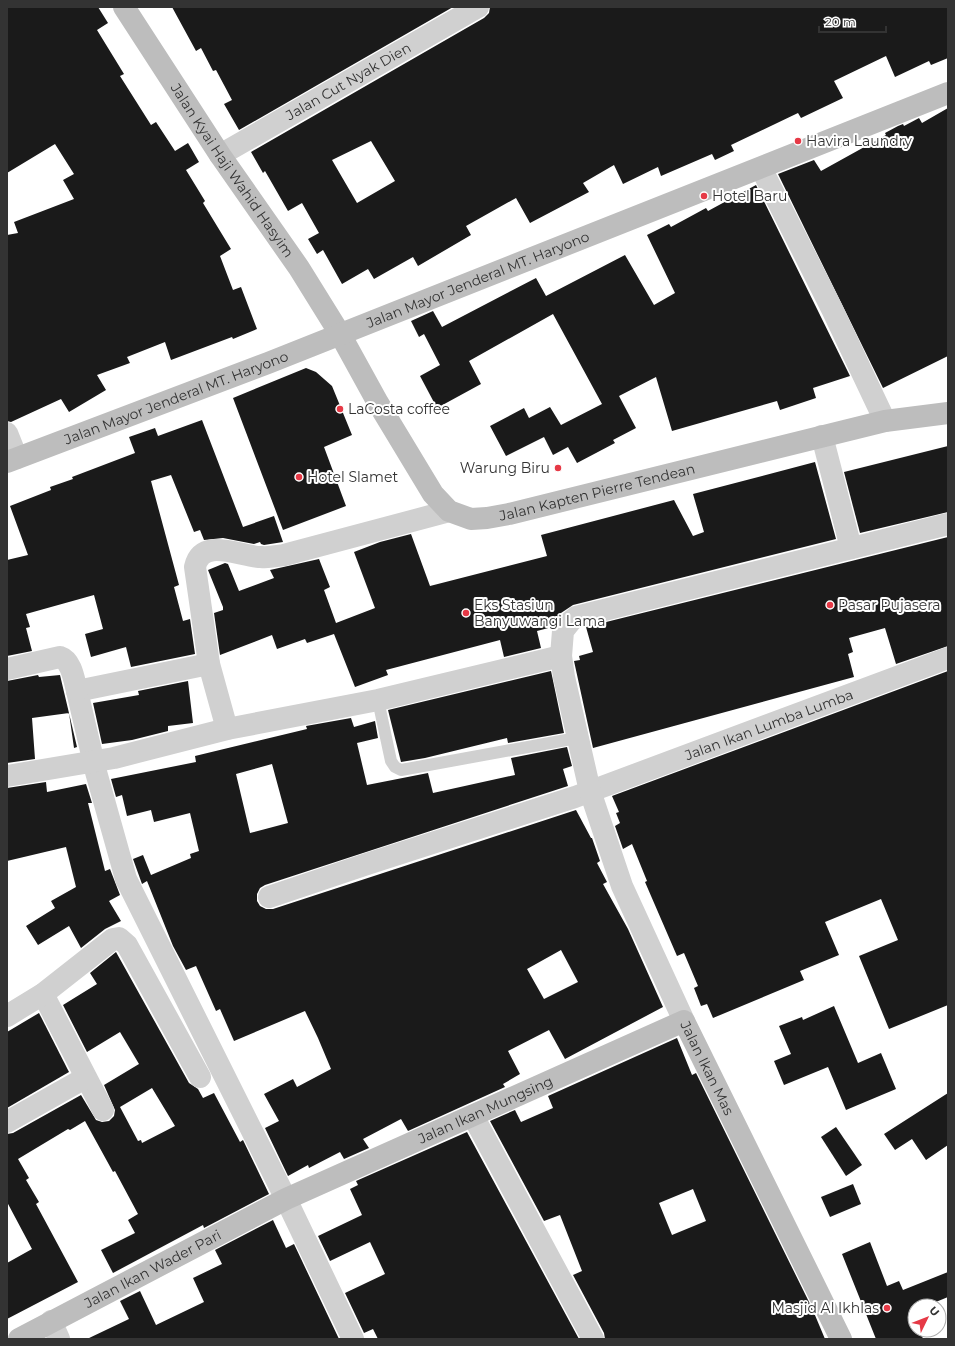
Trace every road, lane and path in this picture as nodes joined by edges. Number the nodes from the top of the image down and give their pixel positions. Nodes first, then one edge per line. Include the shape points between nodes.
1 (124, 7) edge
2 (478, 7) edge
3 (948, 93) edge
4 (220, 155) junction
5 (761, 168) junction
6 (340, 334) junction
7 (948, 413) edge
8 (885, 421) junction
9 (7, 433) edge
10 (822, 436) junction
11 (12, 460) edge
12 (449, 511) junction
13 (948, 524) edge
14 (851, 548) junction
15 (561, 656) junction
16 (948, 658) edge
17 (209, 664) junction
18 (7, 669) edge
19 (77, 691) junction
20 (378, 700) junction
21 (227, 729) junction
22 (577, 738) junction
23 (94, 762) junction
24 (7, 776) edge
25 (590, 792) junction
26 (269, 897) dead end
27 (44, 994) junction
28 (7, 1016) edge
29 (684, 1021) junction
30 (200, 1077) dead end
31 (85, 1078) junction
32 (103, 1110) dead end
33 (473, 1116) junction
34 (7, 1122) edge
35 (286, 1199) junction
36 (55, 1330) edge
37 (19, 1339) edge
38 (353, 1339) edge
39 (593, 1339) edge
40 (841, 1339) edge

1 - 4 main road, Jalan Kyai Haji Wahid Hasyim
2 - 4 street, Jalan Cut Nyak Dien
3 - 5 main road, Jalan Mayor Jenderal MT. Haryono
4 - 6 main road, Jalan Kyai Haji Wahid Hasyim via 299,268
5 - 6 main road, Jalan Mayor Jenderal MT. Haryono
5 - 8 street
6 - 11 main road, Jalan Mayor Jenderal MT. Haryono
6 - 12 main road, Jalan Kapten Pierre Tendean via 433,494
7 - 8 main road, Jalan Kapten Pierre Tendean
8 - 10 main road, Jalan Kapten Pierre Tendean
9 - 11 street
10 - 12 main road, Jalan Kapten Pierre Tendean via 509,514 471,519
10 - 14 street
12 - 17 street via 284,555 261,557 221,550 203,553 196,561 195,567
13 - 14 street, Jalan Ikan Mas
14 - 15 street, Jalan Ikan Mas via 576,617 563,631
15 - 20 street
15 - 22 street, Jalan Ikan Mas
16 - 25 street, Jalan Ikan Lumba Lumba
17 - 19 street
17 - 21 street
18 - 19 street via 64,658 71,670
19 - 23 street
20 - 21 street
20 - 22 lane via 391,761 401,770
21 - 23 street
22 - 25 street, Jalan Ikan Mas
23 - 24 street
23 - 35 street via 126,879
25 - 26 street, Jalan Ikan Lumba Lumba
25 - 29 street, Jalan Ikan Mas via 622,886
27 - 28 street
27 - 30 street via 113,939 123,940
27 - 31 street
29 - 33 main road, Jalan Ikan Mungsing
29 - 40 main road, Jalan Ikan Mas
31 - 32 street
31 - 34 street
33 - 35 main road, Jalan Ikan Mungsing
33 - 39 street
35 - 36 main road, Jalan Ikan Wader Pari
35 - 38 street
36 - 37 main road, Jalan Ikan Wader Pari

